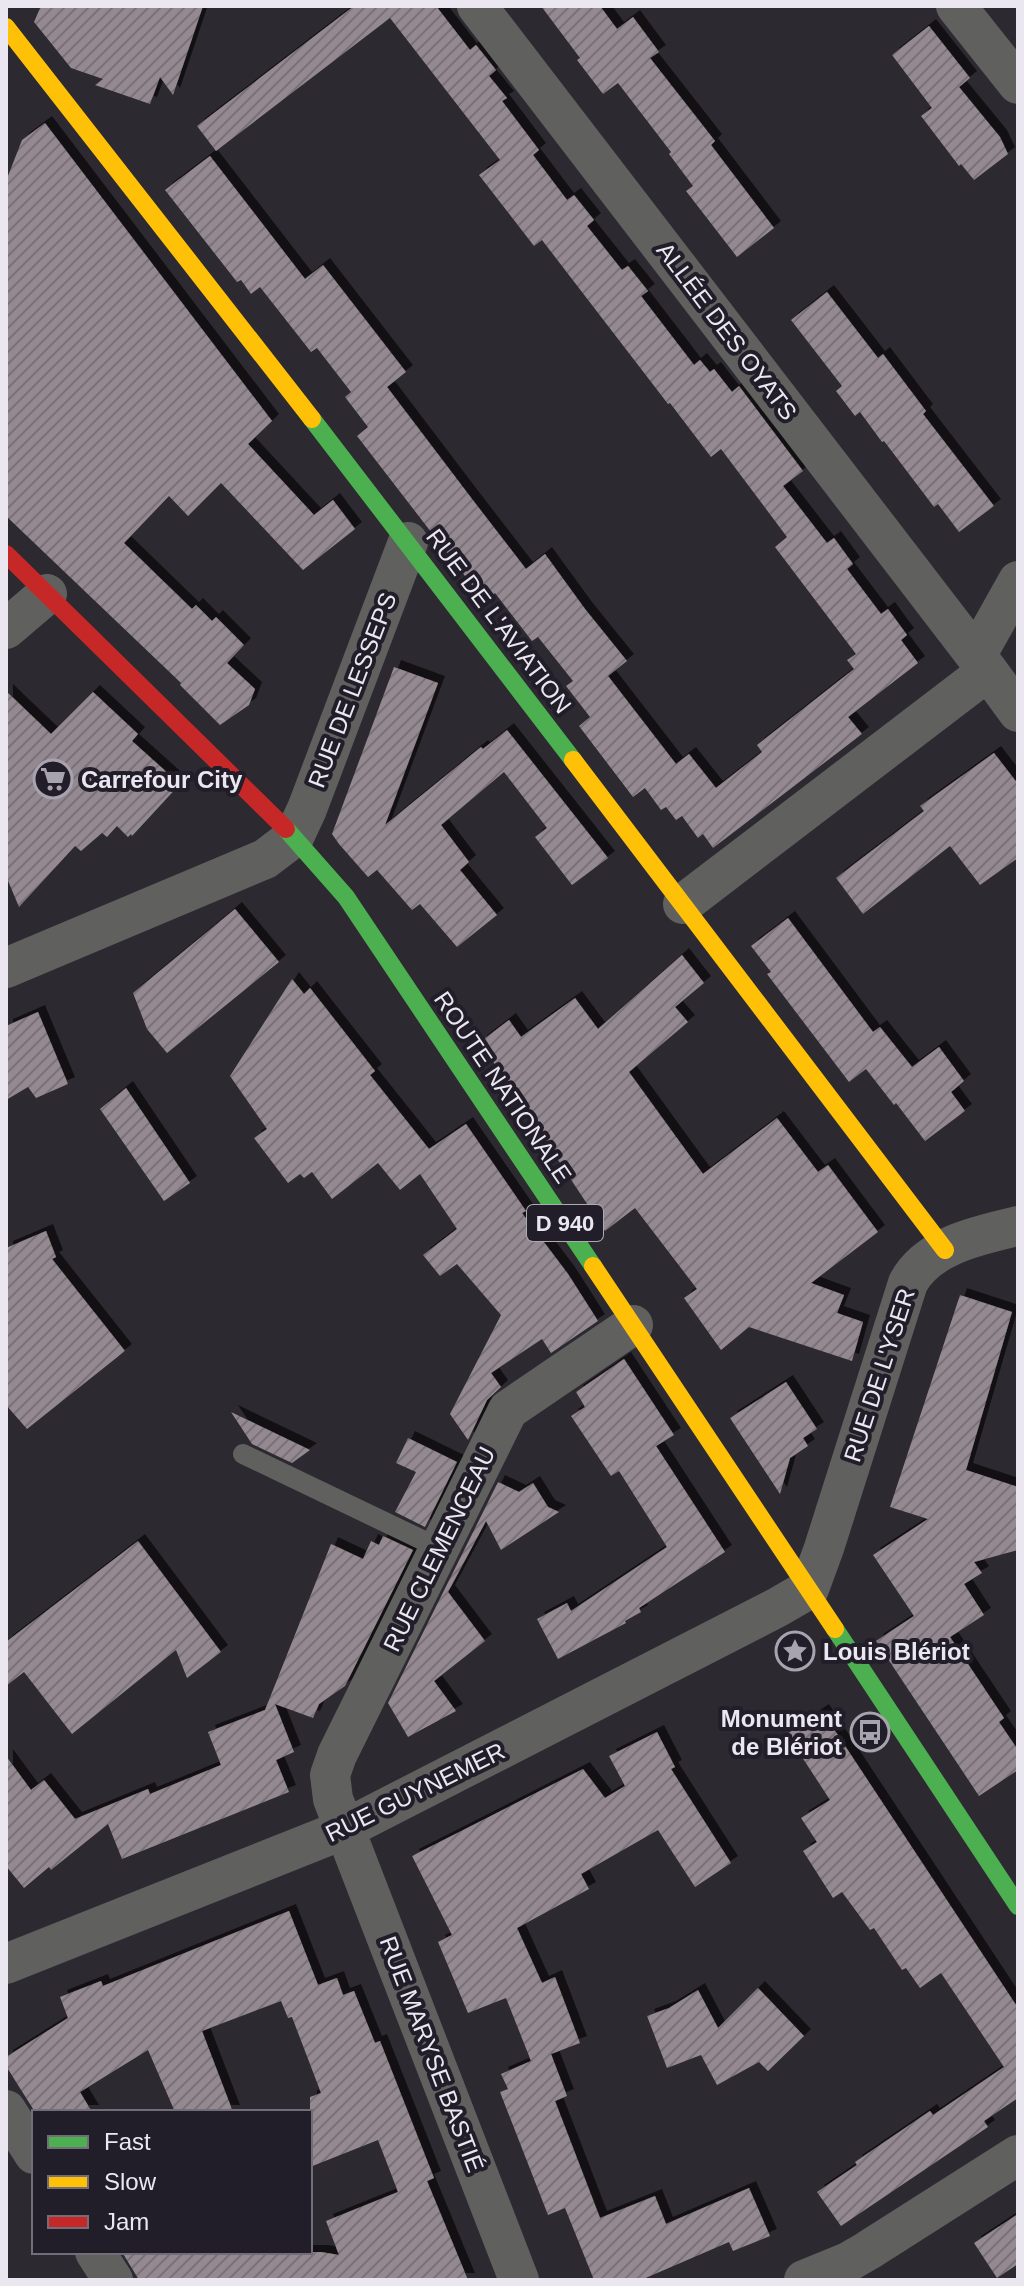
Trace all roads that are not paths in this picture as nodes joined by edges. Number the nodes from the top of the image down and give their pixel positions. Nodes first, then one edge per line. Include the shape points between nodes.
1 (477, 6) edge
2 (956, 6) edge
3 (6, 27) edge
4 (1018, 84) edge
5 (408, 542) junction
6 (6, 554) edge
7 (1018, 581) edge
8 (47, 594) junction
9 (6, 629) edge
10 (982, 664) junction
11 (1018, 712) edge
12 (294, 837) junction
13 (683, 904) junction
14 (6, 968) edge
15 (1018, 1226) edge
16 (945, 1250) junction
17 (633, 1325) junction
18 (243, 1454) dead end
19 (439, 1548) junction
20 (809, 1589) junction
21 (345, 1829) junction
22 (1018, 1906) edge
23 (6, 1964) edge
24 (6, 2110) edge
25 (32, 2151) edge
26 (1018, 2155) edge
27 (96, 2254) edge
28 (113, 2280) edge
29 (519, 2280) edge
30 (804, 2280) edge

1 - 10 street, ALLÉE DES OYATS
2 - 4 street
3 - 5 main road, RUE DE L'AVIATION
5 - 12 street, RUE DE LESSEPS
5 - 13 main road, RUE DE L'AVIATION
6 - 8 main road, ROUTE NATIONALE / D 940
7 - 10 street
8 - 9 street
8 - 12 main road, ROUTE NATIONALE / D 940
10 - 11 street
10 - 13 street
12 - 14 street via 265,859
12 - 17 main road, ROUTE NATIONALE / D 940 via 363,920
13 - 16 main road, RUE DE L'AVIATION
15 - 16 street, RUE DE L'YSER
16 - 20 street, RUE DE L'YSER via 922,1264 908,1283
17 - 19 street, RUE CLEMENCEAU via 508,1410
17 - 20 main road, ROUTE NATIONALE / D 940
18 - 19 lane
19 - 21 street, RUE CLEMENCEAU via 333,1766 333,1799
20 - 21 street, RUE GUYNEMER
20 - 22 main road, ROUTE NATIONALE / D 940
21 - 23 street, RUE GUYNEMER
21 - 29 street, RUE MARYSE BASTIÉ
24 - 25 street
26 - 30 street via 867,2251
27 - 28 street

